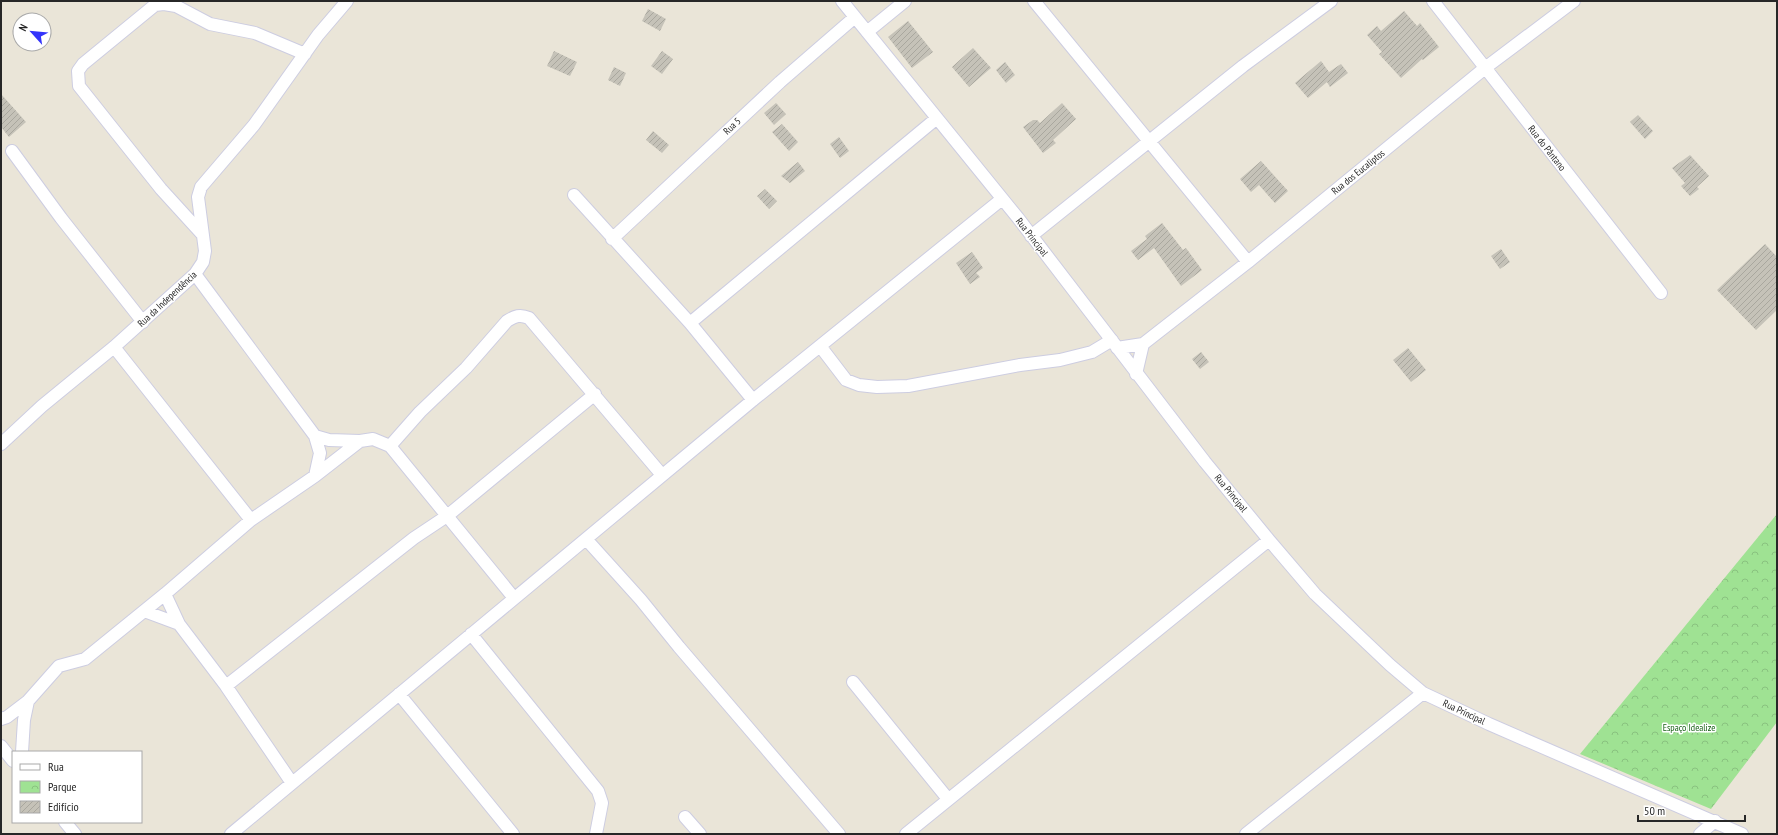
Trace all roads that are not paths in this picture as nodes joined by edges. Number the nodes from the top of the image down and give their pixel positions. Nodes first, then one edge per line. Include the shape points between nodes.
1 (347, 1) edge
2 (842, 1) edge
3 (905, 1) edge
4 (1034, 1) edge
5 (1331, 1) edge
6 (1434, 1) edge
7 (1574, 1) edge
8 (855, 17) junction
9 (867, 32) junction
10 (305, 54) junction
11 (1485, 68) junction
12 (937, 118) junction
13 (1150, 142) junction
14 (12, 151) dead end
15 (574, 195) dead end
16 (1002, 199) junction
17 (202, 234) junction
18 (1031, 236) junction
19 (612, 239) junction
20 (1248, 262) junction
21 (195, 274) junction
22 (1661, 293) dead end
23 (143, 322) junction
24 (690, 323) junction
25 (1114, 344) junction
26 (1143, 344) junction
27 (820, 346) junction
28 (114, 347) junction
29 (1136, 374) junction
30 (595, 394) junction
31 (753, 400) junction
32 (315, 436) junction
33 (360, 441) junction
34 (1, 444) edge
35 (390, 446) junction
36 (662, 475) junction
37 (315, 476) junction
38 (447, 516) junction
39 (251, 520) junction
40 (586, 539) junction
41 (1269, 540) junction
42 (165, 594) junction
43 (514, 598) junction
44 (144, 611) junction
45 (179, 624) junction
46 (471, 634) junction
47 (853, 682) dead end
48 (226, 686) junction
49 (1423, 693) junction
50 (399, 694) junction
51 (28, 701) junction
52 (1, 719) edge
53 (1, 746) edge
54 (22, 751) edge
55 (12, 760) edge
56 (292, 783) junction
57 (948, 799) junction
58 (685, 817) dead end
59 (1715, 821) junction
60 (66, 823) edge
61 (75, 834) edge
62 (231, 834) edge
63 (514, 834) edge
64 (596, 834) edge
65 (700, 834) edge
66 (839, 834) edge
67 (906, 834) edge
68 (1246, 834) edge
69 (1700, 834) edge
70 (1742, 834) edge

1 - 10 street, Rua da Independência
2 - 8 street, Rua Principal
3 - 9 street
4 - 13 street
5 - 13 street via 1244,66
6 - 11 street, Rua do Pântano
7 - 11 street, Rua dos Eucaliptos
8 - 9 street, Rua Principal
8 - 19 street, Rua 5 via 780,82
9 - 12 street, Rua Principal
10 - 17 street, Rua da Independência via 254,125 201,187 198,197
10 - 17 street via 255,33 210,24 176,6 164,4 155,5 83,64 78,72 79,86 161,189
11 - 20 street, Rua dos Eucaliptos
11 - 22 street, Rua do Pântano
12 - 16 street, Rua Principal
12 - 24 street
13 - 18 street
13 - 20 street
14 - 23 street
15 - 19 street
16 - 18 street, Rua Principal
16 - 27 street
17 - 21 street, Rua da Independência via 205,251 203,262
18 - 25 street, Rua Principal
19 - 24 street
20 - 26 street, Rua dos Eucaliptos
21 - 23 street, Rua da Independência
21 - 32 street
23 - 28 street, Rua da Independência
24 - 31 street
25 - 26 street
25 - 27 street via 1060,360 908,386 877,387 859,385 846,380
25 - 29 street, Rua Principal
26 - 29 street
27 - 31 street
28 - 34 street, Rua da Independência via 42,406
28 - 39 street
29 - 41 street, Rua Principal
30 - 35 street via 529,318 515,316 507,321 466,368 420,412
30 - 36 street
30 - 38 street
31 - 36 street
32 - 33 street via 329,440
32 - 37 street via 320,453
33 - 35 street via 372,439
33 - 37 street
35 - 38 street
36 - 40 street
37 - 39 street
38 - 43 street
38 - 48 street via 414,538
39 - 42 street
40 - 43 street
40 - 66 street
41 - 49 street, Rua Principal via 1315,594
41 - 57 street
42 - 44 street
42 - 45 street
43 - 46 street
44 - 45 street
44 - 51 street via 85,658 59,666
45 - 48 street
46 - 50 street
46 - 64 street via 598,790 602,803
47 - 57 street
48 - 56 street
49 - 59 street, Rua Principal
49 - 68 street
50 - 56 street
50 - 63 street
51 - 52 street via 8,717
51 - 54 street
53 - 55 street
56 - 62 street
57 - 67 street
58 - 65 street
59 - 69 street
59 - 70 street, Rua Principal
60 - 61 street

